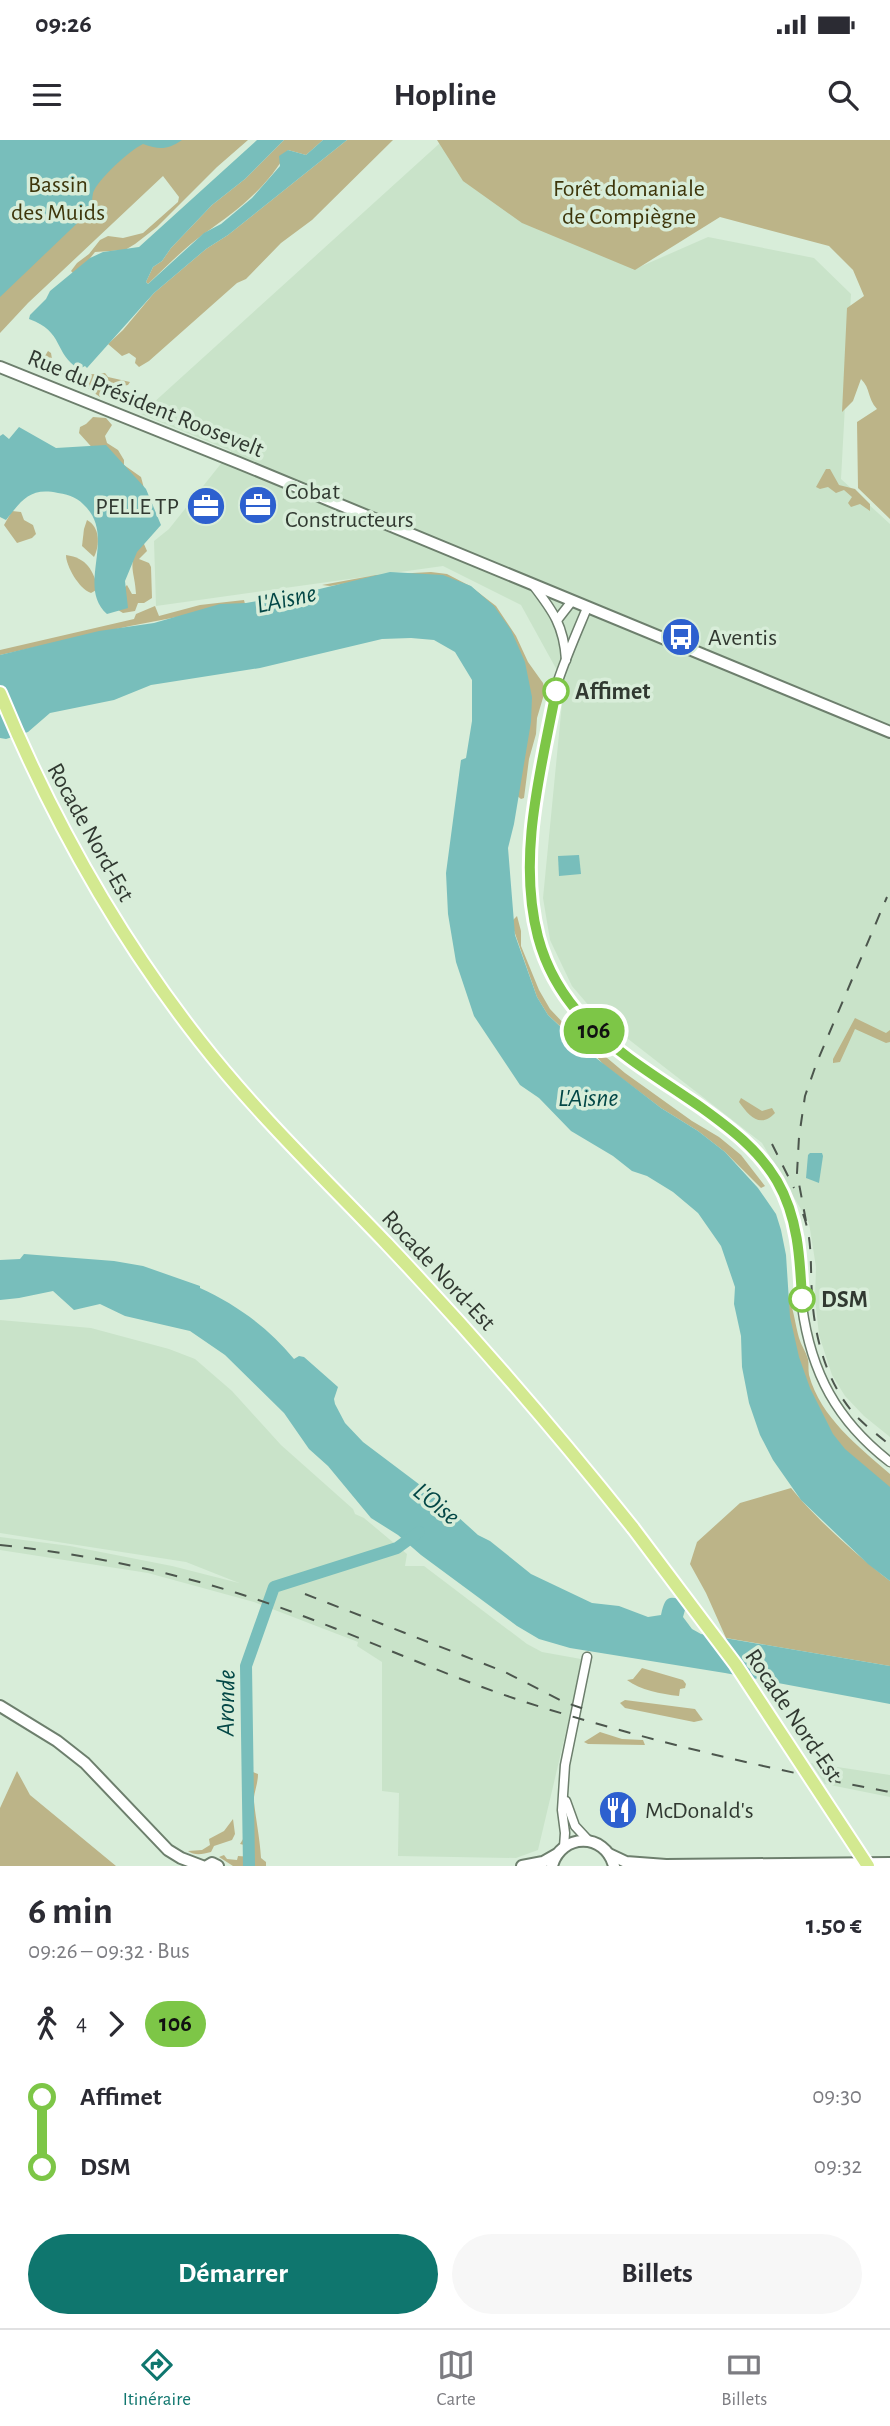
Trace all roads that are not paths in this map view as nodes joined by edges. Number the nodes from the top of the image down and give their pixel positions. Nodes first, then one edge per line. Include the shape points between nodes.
1 (0, 367) edge
2 (533, 585) junction
3 (572, 601) junction
4 (587, 608) junction
5 (559, 623) junction
6 (581, 624) junction
7 (566, 663) junction
8 (0, 693) edge
9 (890, 732) edge
10 (890, 1462) edge
11 (587, 1657) dead end
12 (0, 1706) edge
13 (563, 1791) junction
14 (589, 1840) junction
15 (560, 1850) junction
16 (609, 1854) junction
17 (890, 1863) edge
18 (205, 1866) edge
19 (218, 1866) edge
20 (523, 1866) edge
21 (552, 1866) edge
22 (614, 1866) edge
23 (663, 1866) edge
24 (868, 1866) edge

1 - 2 street, Rue du Président Roosevelt
2 - 3 street, Rue du Président Roosevelt
2 - 5 street
3 - 4 street, Rue du Président Roosevelt
3 - 5 street
4 - 6 street
4 - 9 street, Rue du Président Roosevelt
5 - 6 street
5 - 7 street
6 - 7 street
7 - 10 street via 557,683 535,798 530,864 533,908 546,961 582,1019 737,1133 777,1181 795,1225 804,1316 822,1384 850,1425
8 - 24 main road, Rocade Nord-Est, bridge via 67,838 126,937 199,1040 269,1123 458,1320 597,1482 736,1665
11 - 13 street
12 - 18 street via 85,1763 167,1850
13 - 14 street via 575,1826
13 - 15 street
14 - 15 street
14 - 16 street
15 - 20 street via 542,1862
15 - 21 street
16 - 22 street
16 - 23 street
17 - 23 street
18 - 19 street

